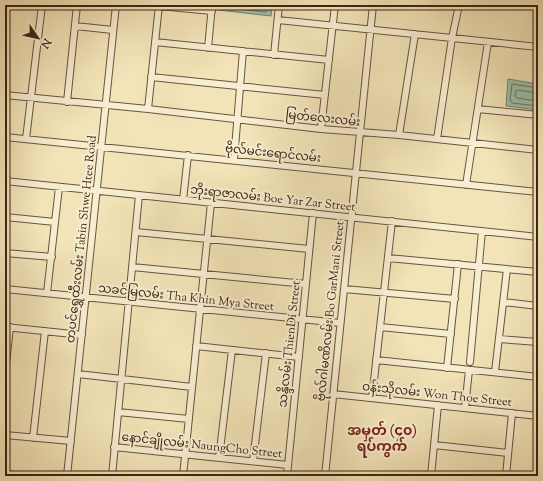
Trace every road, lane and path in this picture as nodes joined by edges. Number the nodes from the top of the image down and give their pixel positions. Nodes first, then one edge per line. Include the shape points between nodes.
1 (7, 5) edge
2 (42, 5) edge
3 (77, 5) edge
4 (116, 5) edge
5 (159, 5) edge
6 (279, 5) edge
7 (335, 5) edge
8 (373, 5) edge
9 (459, 5) edge
10 (523, 5) edge
11 (534, 6) edge
12 (212, 8) edge
13 (5, 20) edge
14 (278, 20) junction
15 (75, 26) junction
16 (333, 26) junction
17 (370, 29) junction
18 (113, 30) junction
19 (416, 34) junction
20 (452, 38) junction
21 (155, 42) junction
22 (488, 42) junction
23 (538, 47) edge
24 (208, 48) junction
25 (243, 51) junction
26 (274, 54) junction
27 (329, 60) junction
28 (151, 77) junction
29 (240, 86) junction
30 (5, 95) edge
31 (325, 95) junction
32 (32, 98) junction
33 (67, 102) junction
34 (105, 106) junction
35 (148, 109) junction
36 (478, 109) junction
37 (538, 115) edge
38 (237, 119) junction
39 (321, 129) junction
40 (359, 133) junction
41 (399, 135) junction
42 (5, 136) edge
43 (26, 139) junction
44 (437, 139) junction
45 (472, 143) junction
46 (101, 146) junction
47 (538, 150) edge
48 (188, 155) junction
49 (234, 160) junction
50 (355, 173) junction
51 (5, 181) edge
52 (466, 185) junction
53 (59, 187) junction
54 (97, 191) junction
55 (538, 192) edge
56 (139, 195) junction
57 (183, 200) junction
58 (211, 202) junction
59 (313, 213) junction
60 (5, 217) edge
61 (351, 217) junction
62 (55, 222) junction
63 (392, 222) junction
64 (482, 231) junction
65 (136, 232) junction
66 (538, 237) edge
67 (207, 239) junction
68 (309, 249) junction
69 (5, 253) edge
70 (52, 257) junction
71 (388, 258) junction
72 (458, 264) junction
73 (479, 266) junction
74 (132, 267) junction
75 (507, 269) junction
76 (538, 272) edge
77 (204, 274) junction
78 (306, 284) junction
79 (344, 288) junction
80 (5, 289) edge
81 (384, 292) junction
82 (48, 293) junction
83 (86, 297) junction
84 (455, 299) junction
85 (129, 302) junction
86 (503, 302) junction
87 (538, 306) edge
88 (200, 309) junction
89 (302, 320) junction
90 (340, 323) junction
91 (8, 327) edge
92 (380, 327) junction
93 (45, 331) junction
94 (451, 334) junction
95 (82, 335) junction
96 (499, 339) junction
97 (538, 342) edge
98 (196, 346) junction
99 (232, 350) junction
100 (266, 354) junction
101 (299, 357) junction
102 (376, 360) junction
103 (470, 362) dead end
104 (447, 368) junction
105 (469, 370) junction
106 (495, 372) junction
107 (5, 373) edge
108 (78, 374) junction
109 (538, 377) edge
110 (121, 379) junction
111 (192, 387) junction
112 (333, 394) junction
113 (372, 398) junction
114 (438, 405) junction
115 (465, 408) junction
116 (118, 412) junction
117 (512, 413) junction
118 (538, 416) edge
119 (189, 418) junction
120 (5, 435) edge
121 (33, 438) junction
122 (71, 441) junction
123 (434, 445) junction
124 (114, 447) junction
125 (508, 453) junction
126 (185, 454) junction
127 (219, 458) junction
128 (253, 461) junction
129 (288, 465) junction
130 (5, 474) edge
131 (24, 476) edge
132 (67, 476) edge
133 (112, 476) edge
134 (183, 476) edge
135 (287, 476) edge
136 (325, 476) edge
137 (431, 476) edge
138 (506, 476) edge

1 - 13 street
2 - 32 street
3 - 15 street
4 - 18 street, တပင်ရွှေထီးလမ်း Tabin Shwe Htee Road
5 - 12 street
5 - 21 street
6 - 14 street
7 - 16 street
8 - 17 street, ဗိုလ်ဂါမဏိလမ်း Bo GarMani Street
9 - 20 street
10 - 11 street
12 - 24 street
14 - 16 street
14 - 26 street
15 - 18 street
15 - 33 street
16 - 17 street
16 - 27 street
17 - 19 street
17 - 40 street, ဗိုလ်ဂါမဏိလမ်း Bo GarMani Street
18 - 34 street, တပင်ရွှေထီးလမ်း Tabin Shwe Htee Road
19 - 20 street
19 - 41 street
20 - 22 street
20 - 44 street
21 - 24 street
21 - 28 street
22 - 23 street
22 - 36 street
24 - 25 street
25 - 26 street
25 - 29 street
26 - 27 street
27 - 31 street
28 - 29 street
28 - 35 street
29 - 31 street
29 - 38 street
30 - 32 street, မြတ်လေးလမ်း
31 - 39 street
32 - 33 street, မြတ်လေးလမ်း
32 - 43 street
33 - 34 street, မြတ်လေးလမ်း
34 - 35 street, မြတ်လေးလမ်း
34 - 46 street, တပင်ရွှေထီးလမ်း Tabin Shwe Htee Road
35 - 38 street, မြတ်လေးလမ်း
36 - 37 street
36 - 45 street
38 - 39 street, မြတ်လေးလမ်း
38 - 49 street
39 - 40 street, မြတ်လေးလမ်း
40 - 41 street, မြတ်လေးလမ်း
40 - 50 street, ဗိုလ်ဂါမဏိလမ်း Bo GarMani Street
41 - 44 street, မြတ်လေးလမ်း
42 - 43 street, ဗိုလ်မင်းရောင်လမ်း
43 - 46 street, ဗိုလ်မင်းရောင်လမ်း
44 - 45 street, မြတ်လေးလမ်း
45 - 47 street, မြတ်လေးလမ်း
45 - 52 street
46 - 48 street, ဗိုလ်မင်းရောင်လမ်း
46 - 54 street, တပင်ရွှေထီးလမ်း Tabin Shwe Htee Road
48 - 49 street, ဗိုလ်မင်းရောင်လမ်း
48 - 57 street
49 - 50 street, ဗိုလ်မင်းရောင်လမ်း
50 - 52 street, ဗိုလ်မင်းရောင်လမ်း
50 - 61 street, ဗိုလ်ဂါမဏိလမ်း Bo GarMani Street
51 - 53 street, ဘိုးရာဇာလမ်း Boe Yar Zar Street
52 - 55 street, ဗိုလ်မင်းရောင်လမ်း
53 - 54 street, ဘိုးရာဇာလမ်း Boe Yar Zar Street
53 - 62 street
54 - 56 street, ဘိုးရာဇာလမ်း Boe Yar Zar Street
54 - 83 street, တပင်ရွှေထီးလမ်း Tabin Shwe Htee Road
56 - 57 street, ဘိုးရာဇာလမ်း Boe Yar Zar Street
56 - 65 street
57 - 58 street, ဘိုးရာဇာလမ်း Boe Yar Zar Street
58 - 59 street, ဘိုးရာဇာလမ်း Boe Yar Zar Street
58 - 67 street
59 - 61 street, ဘိုးရာဇာလမ်း Boe Yar Zar Street
59 - 68 street, သန္ဒိလမ်း ThienDi Street
60 - 62 street
61 - 63 street, ဘိုးရာဇာလမ်း Boe Yar Zar Street
61 - 79 street, ဗိုလ်ဂါမဏိလမ်း Bo GarMani Street
62 - 70 street
63 - 64 street, ဘိုးရာဇာလမ်း Boe Yar Zar Street
63 - 71 street
64 - 66 street, ဘိုးရာဇာလမ်း Boe Yar Zar Street
64 - 73 street
65 - 67 street
65 - 74 street
67 - 68 street
67 - 77 street
68 - 78 street, သန္ဒိလမ်း ThienDi Street
69 - 70 street
70 - 82 street
71 - 72 street
71 - 81 street
72 - 73 street
72 - 84 street
73 - 75 street
73 - 103 street
74 - 77 street
74 - 85 street
75 - 76 street
75 - 86 street
77 - 78 street
77 - 88 street
78 - 89 street, သန္ဒိလမ်း ThienDi Street
79 - 81 street
79 - 90 street, ဗိုလ်ဂါမဏိလမ်း Bo GarMani Street
80 - 82 street, သခင်မြလမ်း Tha Khin Mya Street
81 - 84 street
81 - 92 street
82 - 83 street, သခင်မြလမ်း Tha Khin Mya Street
83 - 85 street, သခင်မြလမ်း Tha Khin Mya Street
83 - 95 street, တပင်ရွှေထီးလမ်း Tabin Shwe Htee Road
84 - 94 street
85 - 88 street, သခင်မြလမ်း Tha Khin Mya Street
85 - 110 street
86 - 87 street
86 - 96 street
88 - 89 street, သခင်မြလမ်း Tha Khin Mya Street
88 - 98 street
89 - 90 street, သခင်မြလမ်း Tha Khin Mya Street
89 - 101 street, သန္ဒိလမ်း ThienDi Street
90 - 112 street, ဗိုလ်ဂါမဏိလမ်း Bo GarMani Street
91 - 93 street
91 - 107 street
92 - 94 street
92 - 102 street
93 - 95 street
93 - 121 street
94 - 104 street
95 - 108 street, တပင်ရွှေထီးလမ်း Tabin Shwe Htee Road
96 - 97 street
96 - 106 street
98 - 99 street
98 - 111 street
99 - 100 street
99 - 127 street
100 - 101 street
100 - 128 street
101 - 129 street, သန္ဒိလမ်း ThienDi Street
102 - 104 street
102 - 113 street
104 - 105 street
105 - 106 street
105 - 115 street
106 - 109 street
108 - 110 street
108 - 122 street, တပင်ရွှေထီးလမ်း Tabin Shwe Htee Road
110 - 111 street
110 - 116 street
111 - 119 street
112 - 113 street, ဝန်းသိုလမ်း Won Thoe Street
112 - 136 street, ဗိုလ်ဂါမဏိလမ်း Bo GarMani Street
113 - 114 street, ဝန်းသိုလမ်း Won Thoe Street
114 - 115 street, ဝန်းသိုလမ်း Won Thoe Street
114 - 123 street
115 - 117 street, ဝန်းသိုလမ်း Won Thoe Street
116 - 119 street
116 - 124 street
117 - 118 street, ဝန်းသိုလမ်း Won Thoe Street
117 - 125 street
119 - 126 street
120 - 121 street
121 - 122 street
122 - 132 street, တပင်ရွှေထီးလမ်း Tabin Shwe Htee Road
123 - 125 street
123 - 137 street
124 - 126 street, နောင်ချိုလမ်း NaungCho Street
124 - 133 street
125 - 138 street
126 - 127 street, နောင်ချိုလမ်း NaungCho Street
126 - 134 street
127 - 128 street, နောင်ချိုလမ်း NaungCho Street
128 - 129 street, နောင်ချိုလမ်း NaungCho Street
129 - 135 street, သန္ဒိလမ်း ThienDi Street
130 - 131 street

